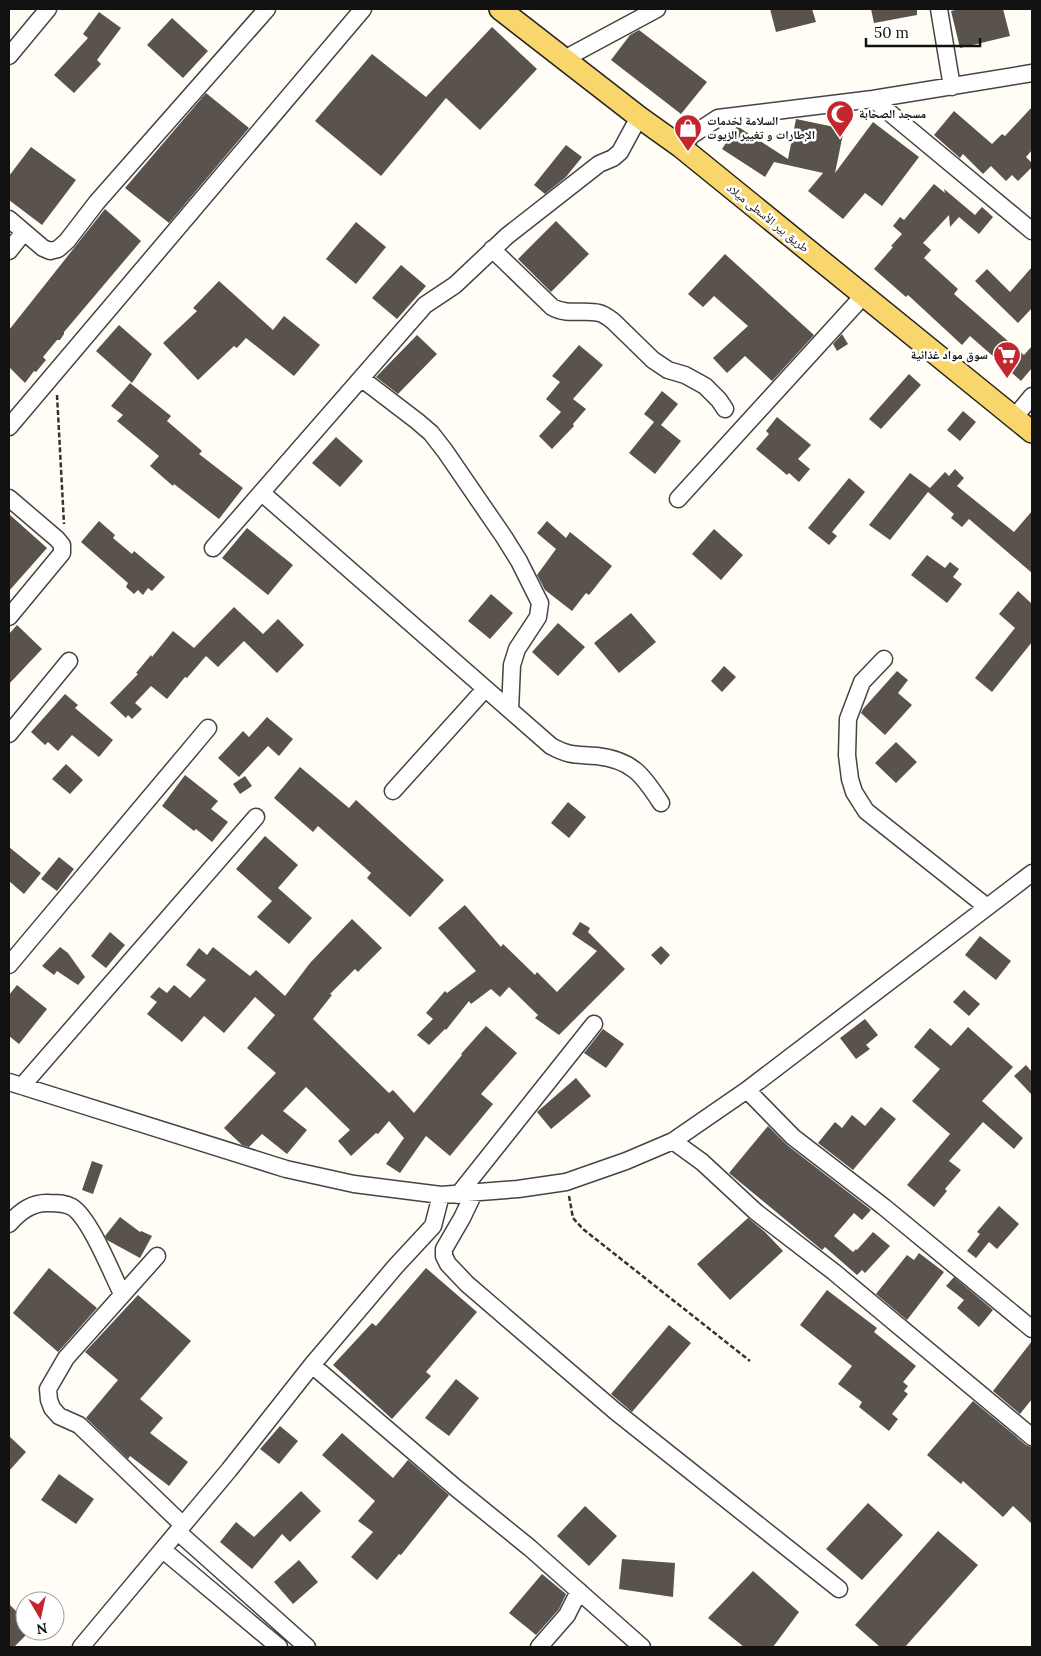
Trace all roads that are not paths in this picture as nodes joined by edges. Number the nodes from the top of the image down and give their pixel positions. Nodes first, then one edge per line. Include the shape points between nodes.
1 (48, 9) edge
2 (267, 9) edge
3 (363, 9) edge
4 (500, 9) edge
5 (657, 9) edge
6 (939, 9) edge
7 (9, 56) edge
8 (564, 59) junction
9 (1032, 73) edge
10 (952, 87) junction
11 (873, 99) junction
12 (639, 118) junction
13 (681, 147) junction
14 (9, 219) edge
15 (1032, 231) edge
16 (24, 232) junction
17 (492, 250) junction
18 (9, 251) edge
19 (864, 295) junction
20 (362, 379) junction
21 (1032, 396) edge
22 (725, 409) dead end
23 (1014, 418) junction
24 (9, 427) edge
25 (1032, 432) edge
26 (262, 493) junction
27 (9, 498) edge
28 (678, 499) dead end
29 (213, 548) dead end
30 (9, 617) edge
31 (884, 659) dead end
32 (69, 661) dead end
33 (485, 689) junction
34 (510, 710) junction
35 (208, 728) dead end
36 (9, 734) edge
37 (393, 792) dead end
38 (661, 803) dead end
39 (256, 817) dead end
40 (1032, 873) edge
41 (987, 908) junction
42 (9, 964) edge
43 (594, 1024) dead end
44 (16, 1084) edge
45 (747, 1090) junction
46 (673, 1141) junction
47 (466, 1194) junction
48 (441, 1195) junction
49 (9, 1224) edge
50 (157, 1256) dead end
51 (122, 1294) junction
52 (1032, 1329) edge
53 (312, 1365) junction
54 (1032, 1437) edge
55 (181, 1529) junction
56 (163, 1550) junction
57 (839, 1589) dead end
58 (579, 1591) junction
59 (82, 1647) edge
60 (279, 1647) edge
61 (307, 1647) edge
62 (539, 1647) edge
63 (642, 1647) edge

1 - 7 street
2 - 16 street via 98,202 68,241 50,251
3 - 24 street
4 - 8 main road, طريق بير الأسطى ميلاد
5 - 8 street
6 - 10 street
8 - 12 main road, طريق بير الأسطى ميلاد
9 - 10 street
10 - 11 street
11 - 13 street via 718,118 692,135
11 - 15 street
12 - 13 main road, طريق بير الأسطى ميلاد
12 - 17 street via 620,152 599,164
13 - 19 main road, طريق بير الأسطى ميلاد
14 - 16 street
16 - 18 street
17 - 20 street via 454,285 425,305
17 - 22 street via 552,307 569,313 604,315 660,366 705,386
19 - 23 main road, طريق بير الأسطى ميلاد
19 - 28 street
20 - 26 street
20 - 34 street via 417,420 445,451 504,537 540,603 538,618 517,648 512,665
21 - 23 street
23 - 25 main road, طريق بير الأسطى ميلاد
26 - 29 street
26 - 33 street
27 - 30 street via 62,545 62,554
31 - 41 street via 862,682 848,719 847,755 854,792 866,811
32 - 36 street
33 - 34 street
33 - 37 street
34 - 38 street via 565,754 598,756 627,764 638,771
35 - 42 street
39 - 44 street
40 - 41 street
41 - 45 street
43 - 47 street
44 - 48 street via 286,1169 354,1184
45 - 46 street
45 - 52 street via 793,1137
46 - 47 street via 566,1182
46 - 54 street
47 - 48 street
47 - 57 street via 444,1256 466,1284 615,1411
48 - 53 street via 433,1226
49 - 51 street via 21,1212 42,1202 72,1207 84,1218
50 - 51 street
51 - 55 street via 66,1358 48,1389 49,1400 59,1416 79,1425
53 - 55 street
53 - 58 street
55 - 56 street
55 - 61 street
56 - 59 street
56 - 60 street
58 - 62 street via 566,1615
58 - 63 street

